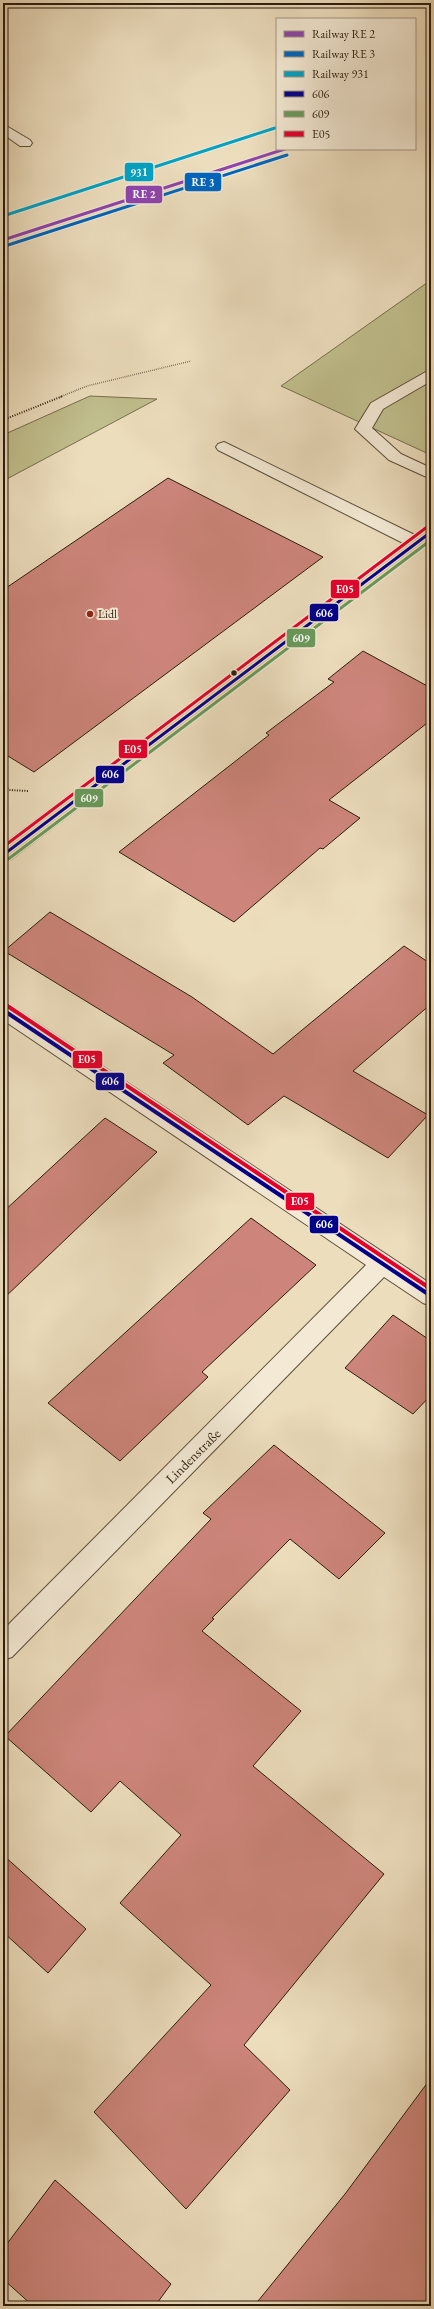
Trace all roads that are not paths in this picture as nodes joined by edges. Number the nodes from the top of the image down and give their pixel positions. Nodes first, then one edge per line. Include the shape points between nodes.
1 (3, 128) edge
2 (25, 143) dead end
3 (431, 374) edge
4 (224, 447) dead end
5 (431, 474) edge
6 (424, 537) edge
7 (3, 855) edge
8 (3, 1010) edge
9 (382, 1264) junction
10 (431, 1296) edge
11 (3, 1648) edge

1 - 2 street
3 - 5 street via 377,406 363,429 395,457
4 - 6 street
6 - 7 main road
8 - 9 street
9 - 10 street
9 - 11 street, Lindenstraße

